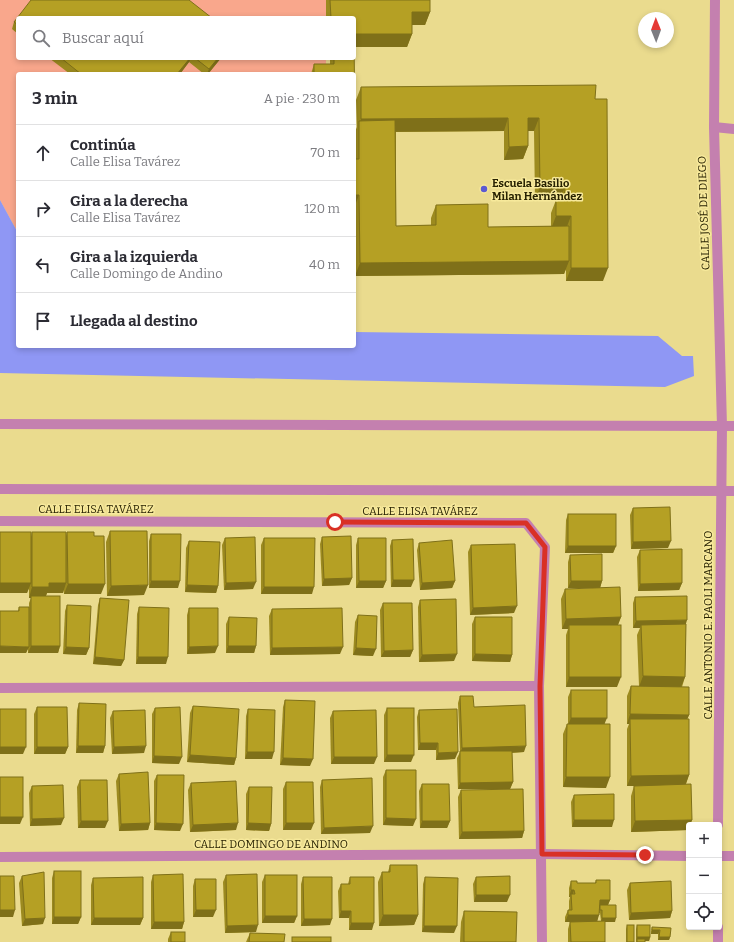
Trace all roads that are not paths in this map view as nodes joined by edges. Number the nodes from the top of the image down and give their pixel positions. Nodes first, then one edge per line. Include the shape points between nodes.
1 (715, 0) edge
2 (714, 127) junction
3 (734, 129) edge
4 (0, 424) edge
5 (722, 426) junction
6 (734, 426) edge
7 (0, 489) edge
8 (721, 491) junction
9 (734, 492) edge
10 (0, 520) edge
11 (540, 686) junction
12 (0, 688) edge
13 (718, 822) edge
14 (542, 854) junction
15 (686, 856) edge
16 (722, 856) edge
17 (734, 856) edge
18 (0, 857) edge
19 (718, 930) edge
20 (542, 942) edge
21 (718, 942) edge

1 - 2 street, CALLE JOSÉ DE DIEGO
2 - 3 street
2 - 5 street, CALLE JOSÉ DE DIEGO
4 - 5 street
5 - 6 street
5 - 8 street, CALLE ANTONIO E. PAOLI MARCANO
7 - 8 street
8 - 9 street
8 - 13 street, CALLE ANTONIO E. PAOLI MARCANO
10 - 11 street, CALLE ELISA TAVÁREZ via 526,523 545,547
11 - 12 street
11 - 14 street, CALLE ELISA TAVÁREZ
14 - 15 street, CALLE DOMINGO DE ANDINO
14 - 18 street, CALLE DOMINGO DE ANDINO
14 - 20 street
16 - 17 street
19 - 21 street

